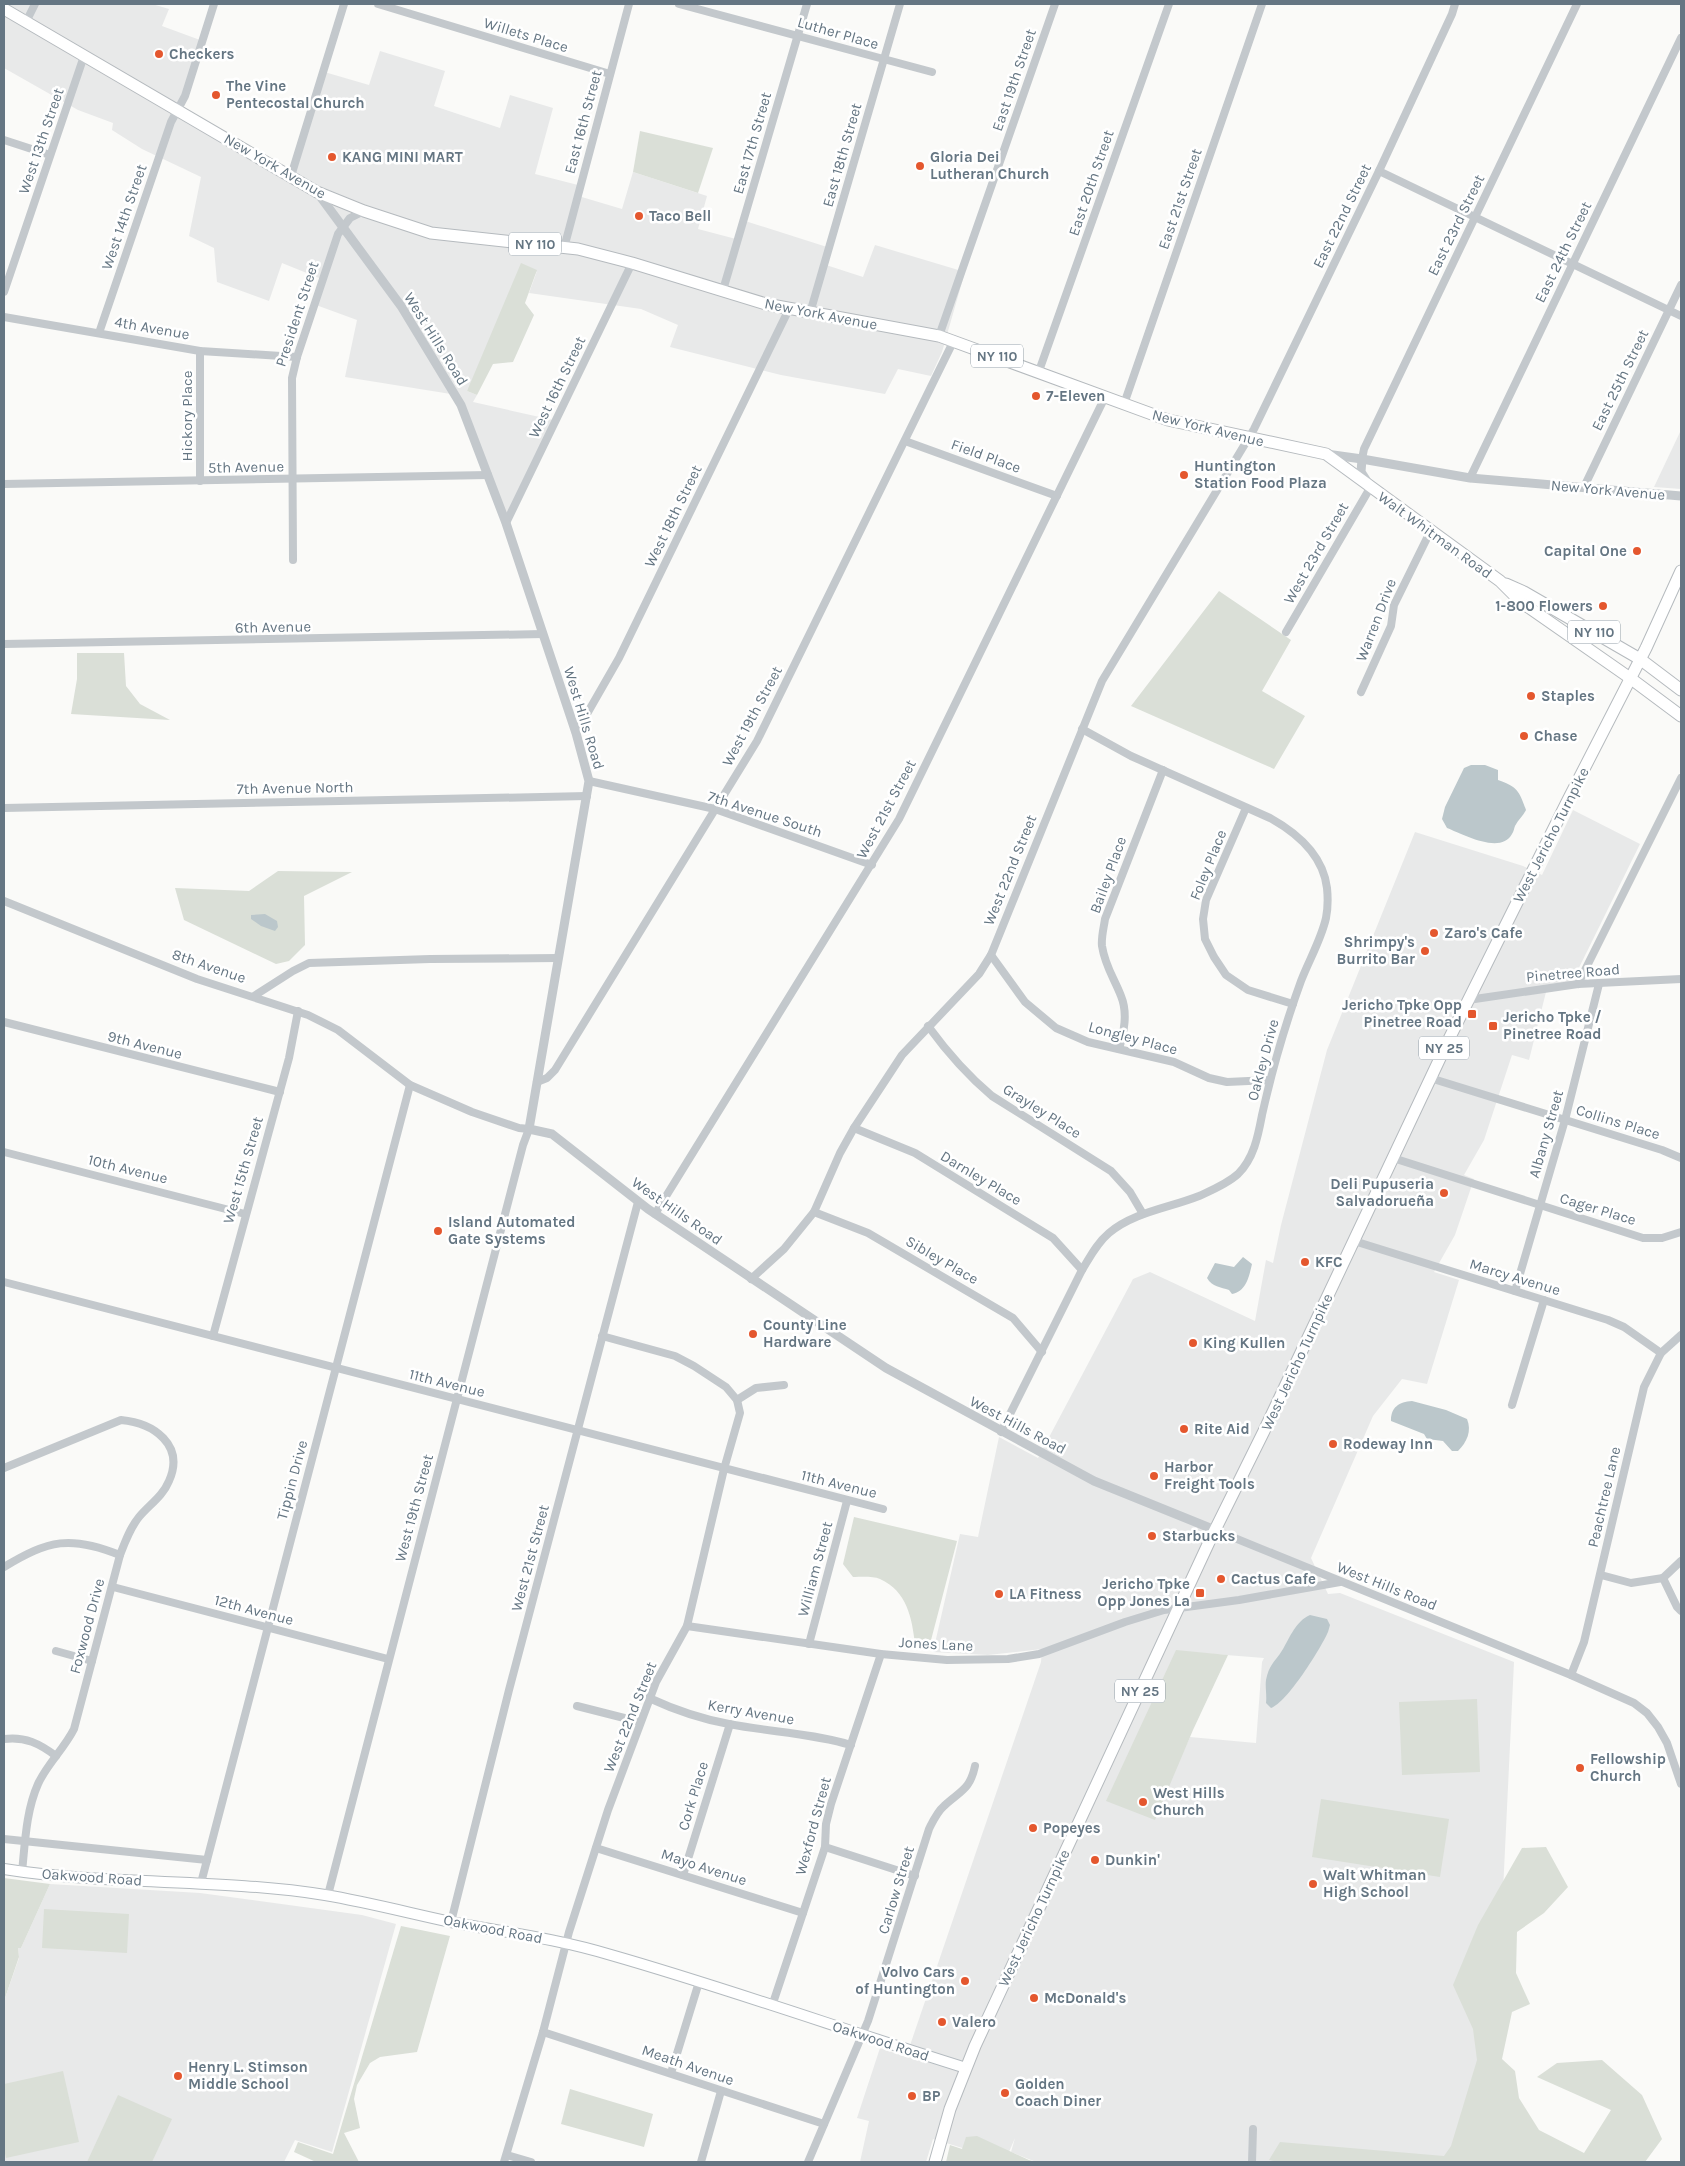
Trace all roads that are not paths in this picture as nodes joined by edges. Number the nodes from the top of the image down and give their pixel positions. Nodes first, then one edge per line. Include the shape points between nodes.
1 (35, 4) edge
2 (214, 4) edge
3 (344, 4) edge
4 (378, 4) edge
5 (629, 4) edge
6 (679, 4) edge
7 (807, 4) edge
8 (900, 4) edge
9 (1055, 4) edge
10 (1169, 4) edge
11 (1262, 4) edge
12 (1454, 4) edge
13 (1577, 4) edge
14 (4, 9) edge
15 (26, 22) junction
16 (798, 36) junction
17 (1681, 38) edge
18 (84, 56) junction
19 (884, 61) junction
20 (932, 72) dead end
21 (610, 74) junction
22 (178, 110) junction
23 (4, 140) edge
24 (50, 155) junction
25 (1379, 171) junction
26 (291, 176) junction
27 (317, 192) junction
28 (364, 211) junction
29 (1475, 218) junction
30 (342, 228) junction
31 (564, 248) junction
32 (632, 263) junction
33 (1572, 263) junction
34 (1681, 285) edge
35 (724, 290) junction
36 (4, 292) edge
37 (790, 309) junction
38 (1669, 310) junction
39 (810, 313) junction
40 (4, 316) edge
41 (1681, 316) edge
42 (99, 333) junction
43 (939, 336) junction
44 (954, 340) junction
45 (200, 351) junction
46 (296, 356) junction
47 (1039, 371) junction
48 (1105, 397) junction
49 (1124, 404) junction
50 (1248, 438) junction
51 (905, 441) junction
52 (1269, 443) junction
53 (1326, 454) junction
54 (1362, 458) junction
55 (488, 475) junction
56 (1470, 478) junction
57 (292, 480) junction
58 (200, 481) junction
59 (4, 484) edge
60 (1584, 487) junction
61 (1370, 488) junction
62 (1057, 496) junction
63 (1681, 496) edge
64 (506, 523) junction
65 (1430, 532) junction
66 (293, 560) dead end
67 (1681, 571) edge
68 (1500, 581) junction
69 (1286, 632) dead end
70 (543, 634) junction
71 (4, 644) edge
72 (1640, 659) junction
73 (1630, 678) junction
74 (1681, 690) edge
75 (1362, 692) dead end
76 (1681, 716) edge
77 (1082, 729) junction
78 (576, 732) junction
79 (1163, 770) junction
80 (1681, 778) edge
81 (590, 781) junction
82 (587, 796) junction
83 (4, 808) edge
84 (1246, 808) junction
85 (715, 809) junction
86 (872, 865) junction
87 (4, 901) edge
88 (991, 955) junction
89 (558, 958) junction
90 (1681, 979) edge
91 (1578, 984) junction
92 (1599, 984) junction
93 (254, 996) junction
94 (1468, 1000) junction
95 (1293, 1004) junction
96 (298, 1011) junction
97 (4, 1022) edge
98 (928, 1026) junction
99 (1119, 1049) junction
100 (1430, 1078) junction
101 (1270, 1080) junction
102 (537, 1082) junction
103 (410, 1084) junction
104 (280, 1092) junction
105 (1566, 1120) junction
106 (854, 1128) junction
107 (529, 1129) junction
108 (4, 1152) edge
109 (1393, 1158) junction
110 (1681, 1158) edge
111 (638, 1202) junction
112 (1540, 1206) junction
113 (814, 1212) junction
114 (245, 1214) junction
115 (655, 1214) junction
116 (1144, 1214) junction
117 (1681, 1232) edge
118 (1354, 1241) junction
119 (1082, 1270) junction
120 (751, 1279) junction
121 (4, 1282) edge
122 (1515, 1291) junction
123 (1544, 1300) junction
124 (1681, 1335) edge
125 (213, 1336) junction
126 (602, 1336) junction
127 (1042, 1352) junction
128 (1661, 1353) junction
129 (336, 1368) junction
130 (784, 1384) dead end
131 (457, 1400) junction
132 (737, 1400) junction
133 (1512, 1405) dead end
134 (578, 1431) junction
135 (1001, 1432) junction
136 (4, 1468) edge
137 (724, 1469) junction
138 (847, 1501) junction
139 (883, 1509) dead end
140 (1215, 1530) junction
141 (120, 1555) junction
142 (1681, 1561) edge
143 (4, 1567) edge
144 (1600, 1575) junction
145 (1663, 1578) junction
146 (1340, 1582) junction
147 (113, 1587) junction
148 (1178, 1609) junction
149 (1681, 1611) edge
150 (687, 1626) junction
151 (268, 1629) junction
152 (809, 1644) junction
153 (56, 1651) dead end
154 (881, 1654) junction
155 (388, 1659) junction
156 (92, 1661) junction
157 (1571, 1675) junction
158 (649, 1698) junction
159 (577, 1706) dead end
160 (640, 1722) junction
161 (730, 1724) junction
162 (4, 1739) edge
163 (851, 1745) junction
164 (56, 1756) junction
165 (974, 1766) dead end
166 (1681, 1784) edge
167 (4, 1839) edge
168 (25, 1842) junction
169 (825, 1847) junction
170 (596, 1848) junction
171 (207, 1860) junction
172 (4, 1869) edge
173 (22, 1872) junction
174 (683, 1875) junction
175 (914, 1876) junction
176 (201, 1883) junction
177 (328, 1896) junction
178 (803, 1913) junction
179 (451, 1922) junction
180 (565, 1944) junction
181 (699, 1982) junction
182 (772, 2006) junction
183 (543, 2032) junction
184 (862, 2034) junction
185 (966, 2068) junction
186 (671, 2073) junction
187 (721, 2091) junction
188 (824, 2124) junction
189 (1253, 2129) dead end
190 (506, 2159) edge
191 (531, 2162) edge
192 (701, 2162) edge
193 (808, 2162) edge
194 (935, 2162) edge
195 (1252, 2162) edge

1 - 15 street
2 - 22 street, West 14th Street
3 - 26 street
4 - 21 street, Willets Place
5 - 21 street, East 16th Street
6 - 16 street, Luther Place
7 - 16 street, East 17th Street
8 - 19 street, East 18th Street
9 - 43 street, East 19th Street
10 - 47 street, East 20th Street
11 - 49 street, East 21st Street
12 - 25 street, East 22nd Street
13 - 29 street, East 23rd Street
14 - 15 main road, New York Avenue / NY 110
15 - 18 main road, New York Avenue / NY 110
16 - 19 street, Luther Place
16 - 35 street, East 17th Street
17 - 33 street, East 24th Street
18 - 22 main road, New York Avenue / NY 110
18 - 24 street, West 13th Street
19 - 20 street, Luther Place
19 - 39 street, East 18th Street
21 - 31 street, East 16th Street
22 - 26 main road, New York Avenue / NY 110
22 - 42 street, West 14th Street via 171,122
23 - 24 street
24 - 36 street, West 13th Street
25 - 29 street
25 - 50 street, East 22nd Street
26 - 27 main road, New York Avenue / NY 110
27 - 28 main road, New York Avenue / NY 110
27 - 30 street, West Hills Road
28 - 30 street, President Street via 350,218
28 - 31 main road, New York Avenue / NY 110 via 431,233
29 - 33 street
29 - 54 street, East 23rd Street
30 - 46 street, President Street
30 - 55 street, West Hills Road via 401,306 461,405
31 - 32 main road, New York Avenue / NY 110
32 - 35 main road, New York Avenue / NY 110
32 - 64 street, West 16th Street
33 - 38 street
33 - 56 street, East 24th Street
34 - 38 street, East 25th Street
35 - 37 main road, New York Avenue / NY 110
37 - 39 main road, New York Avenue / NY 110
37 - 78 street, West 18th Street via 619,658
38 - 41 street
38 - 60 street, East 25th Street
39 - 43 main road, New York Avenue / NY 110
40 - 42 street, 4th Avenue
42 - 45 street, 4th Avenue
43 - 44 main road, New York Avenue / NY 110
44 - 47 main road, New York Avenue / NY 110
44 - 51 street, West 19th Street
45 - 46 street, 4th Avenue
45 - 58 street, Hickory Place
46 - 57 street, President Street via 292,378
47 - 48 main road, New York Avenue / NY 110
48 - 49 main road, New York Avenue / NY 110
48 - 62 street, West 21st Street
49 - 50 main road, New York Avenue / NY 110 via 1168,420
50 - 52 main road, New York Avenue / NY 110
50 - 77 street, West 22nd Street via 1110,666
51 - 62 street, Field Place
51 - 85 street, West 19th Street via 756,741
52 - 53 main road, New York Avenue / NY 110
52 - 61 main road, Walt Whitman Road / NY 110 via 1306,455
53 - 54 street, New York Avenue
53 - 61 main road, Walt Whitman Road / NY 110
54 - 56 street, New York Avenue
54 - 61 street via 1362,472
55 - 57 street, 5th Avenue
55 - 64 street, West Hills Road
56 - 60 street, New York Avenue
57 - 58 street, 5th Avenue
57 - 66 street, President Street
58 - 59 street, 5th Avenue
60 - 63 street, New York Avenue
61 - 65 main road, Walt Whitman Road / NY 110
61 - 69 street, West 23rd Street
62 - 86 street, West 21st Street via 899,819
64 - 70 street, West Hills Road
65 - 68 main road, Walt Whitman Road / NY 110
65 - 75 street, Warren Drive via 1394,605 1391,626
67 - 72 main road, West Jericho Turnpike / NY 25
68 - 72 main road, Walt Whitman Road / NY 110
68 - 73 main road, Walt Whitman Road / NY 110 via 1521,602
70 - 71 street, 6th Avenue
70 - 78 street, West Hills Road
72 - 73 main road, West Jericho Turnpike / NY 25
72 - 74 main road, Walt Whitman Road / NY 110
73 - 76 main road, Walt Whitman Road / NY 110
73 - 94 main road, West Jericho Turnpike / NY 25
77 - 79 street, Oakley Drive
77 - 88 street, West 22nd Street
78 - 81 street, West Hills Road
79 - 84 street, Oakley Drive
79 - 99 street, Bailey Place via 1105,919 1102,944 1110,974 1122,996 1125,1015
80 - 91 street
81 - 82 street, West Hills Road
81 - 85 street, 7th Avenue South
82 - 83 street, 7th Avenue North
82 - 89 street, West Hills Road
84 - 95 street, Oakley Drive via 1289,828 1305,843 1317,859 1327,887 1326,919
84 - 95 street, Foley Place via 1206,900 1203,919 1206,939 1226,975 1248,990
85 - 86 street, 7th Avenue South
85 - 102 street, West 19th Street via 555,1070
86 - 115 street, West 21st Street
87 - 93 street, 8th Avenue via 197,979
88 - 98 street, West 22nd Street via 979,974
88 - 99 street, Longley Place via 1025,1002 1056,1028 1088,1042
89 - 93 street, 8th Avenue via 309,963
89 - 102 street, West Hills Road
90 - 92 street, Pinetree Road
91 - 92 street, Pinetree Road
91 - 94 street, Pinetree Road
92 - 105 street, Albany Street
93 - 96 street
94 - 100 main road, West Jericho Turnpike / NY 25
95 - 101 street, Oakley Drive
96 - 103 street via 338,1030
96 - 104 street, West 15th Street
97 - 104 street, 9th Avenue
98 - 106 street, West 22nd Street via 902,1054
98 - 116 street, Grayley Place via 974,1081 992,1096 1111,1171
99 - 101 street, Longley Place via 1174,1062 1209,1078 1227,1082
100 - 105 street, Collins Place
100 - 109 main road, West Jericho Turnpike / NY 25
101 - 116 street, Oakley Drive via 1257,1141 1238,1174 1224,1185
102 - 107 street, West Hills Road
103 - 107 street via 472,1112
103 - 129 street, Tippin Drive
104 - 114 street, West 15th Street
105 - 110 street, Collins Place
105 - 112 street, Albany Street
106 - 113 street, West 22nd Street
106 - 119 street, Darnley Place via 915,1153 1030,1223 1053,1238
107 - 111 street, West Hills Road via 552,1134
107 - 131 street, West 19th Street
108 - 114 street, 10th Avenue
109 - 112 street, Cager Place
109 - 118 main road, West Jericho Turnpike / NY 25
111 - 115 street, West Hills Road
111 - 126 street, West 21st Street
112 - 117 street, Cager Place via 1643,1238 1662,1238
112 - 122 street, Albany Street
113 - 120 street, West 22nd Street via 784,1249
113 - 127 street, Sibley Place via 868,1233 1013,1318
114 - 125 street, West 15th Street
115 - 120 street, West Hills Road
116 - 119 street, Oakley Drive via 1108,1234
118 - 122 street, Marcy Avenue
118 - 140 main road, West Jericho Turnpike / NY 25
119 - 127 street, Oakley Drive
120 - 135 street, West Hills Road via 886,1368
121 - 125 street, 11th Avenue
122 - 123 street, Marcy Avenue
123 - 128 street, Marcy Avenue via 1624,1326
123 - 133 street
124 - 128 street, Peachtree Lane
125 - 129 street, 11th Avenue
126 - 132 street via 675,1356 726,1387
126 - 134 street, West 21st Street
127 - 135 street, Oakley Drive
128 - 144 street, Peachtree Lane via 1642,1393
129 - 131 street, 11th Avenue
129 - 151 street, Tippin Drive
130 - 132 street via 756,1388
131 - 134 street, 11th Avenue
131 - 155 street, West 19th Street
132 - 137 street, West 22nd Street via 740,1413
134 - 137 street, 11th Avenue
134 - 179 street, West 21st Street
135 - 140 street, West Hills Road via 1094,1481
136 - 141 street, Foxwood Drive via 121,1420 152,1428 168,1444 172,1470 163,1492 139,1518
137 - 138 street, 11th Avenue
137 - 150 street, West 22nd Street
138 - 139 street, 11th Avenue
138 - 152 street, William Street
140 - 146 street, West Hills Road
140 - 148 main road, West Jericho Turnpike / NY 25
141 - 143 street via 84,1543 63,1542 27,1554
141 - 147 street, Foxwood Drive
142 - 145 street
144 - 145 street via 1631,1583
144 - 157 street, Peachtree Lane via 1584,1642
145 - 149 street
146 - 148 street, Jones Lane
146 - 157 street, West Hills Road
147 - 151 street, 12th Avenue
147 - 156 street, Foxwood Drive
148 - 154 street, Jones Lane via 1150,1614 1066,1646 1023,1658 947,1660
148 - 185 main road, West Jericho Turnpike / NY 25
150 - 152 street, Jones Lane
150 - 158 street, West 22nd Street
151 - 155 street, 12th Avenue
151 - 171 street, Tippin Drive
152 - 154 street, Jones Lane
153 - 156 street
154 - 163 street, Wexford Street
155 - 177 street, West 19th Street
156 - 164 street, Foxwood Drive via 74,1729
157 - 166 street, West Hills Road via 1634,1703 1647,1713 1666,1743
158 - 160 street, West 22nd Street
158 - 161 street, Kerry Avenue via 692,1716
159 - 160 street
160 - 170 street, West 22nd Street
161 - 163 street, Kerry Avenue
161 - 174 street, Cork Place
162 - 164 street via 21,1738 35,1742
163 - 169 street, Wexford Street via 831,1804
164 - 168 street, Foxwood Drive via 38,1784
165 - 175 street, Carlow Street via 972,1780 964,1791 935,1817
167 - 168 street
168 - 171 street
168 - 173 street, Foxwood Drive
169 - 175 street
169 - 178 street, Wexford Street
170 - 174 street, Mayo Avenue
170 - 180 street, West 22nd Street
171 - 176 street, Tippin Drive
172 - 173 main road, Oakwood Road
173 - 176 main road, Oakwood Road
174 - 178 street, Mayo Avenue
175 - 184 street, Carlow Street via 886,1970
176 - 177 main road, Oakwood Road via 281,1888
177 - 179 main road, Oakwood Road
178 - 182 street, Wexford Street
179 - 180 main road, Oakwood Road
180 - 181 main road, Oakwood Road
180 - 183 street, West 22nd Street
181 - 182 main road, Oakwood Road
181 - 186 street
182 - 184 main road, Oakwood Road
183 - 186 street, Meath Avenue
183 - 190 street, West 22nd Street
184 - 185 main road, Oakwood Road
184 - 188 street, Carlow Street
185 - 194 main road, West Jericho Turnpike / NY 25
186 - 187 street, Meath Avenue
187 - 188 street, Meath Avenue
187 - 192 street
188 - 193 street, Carlow Street
189 - 195 street
190 - 191 street

